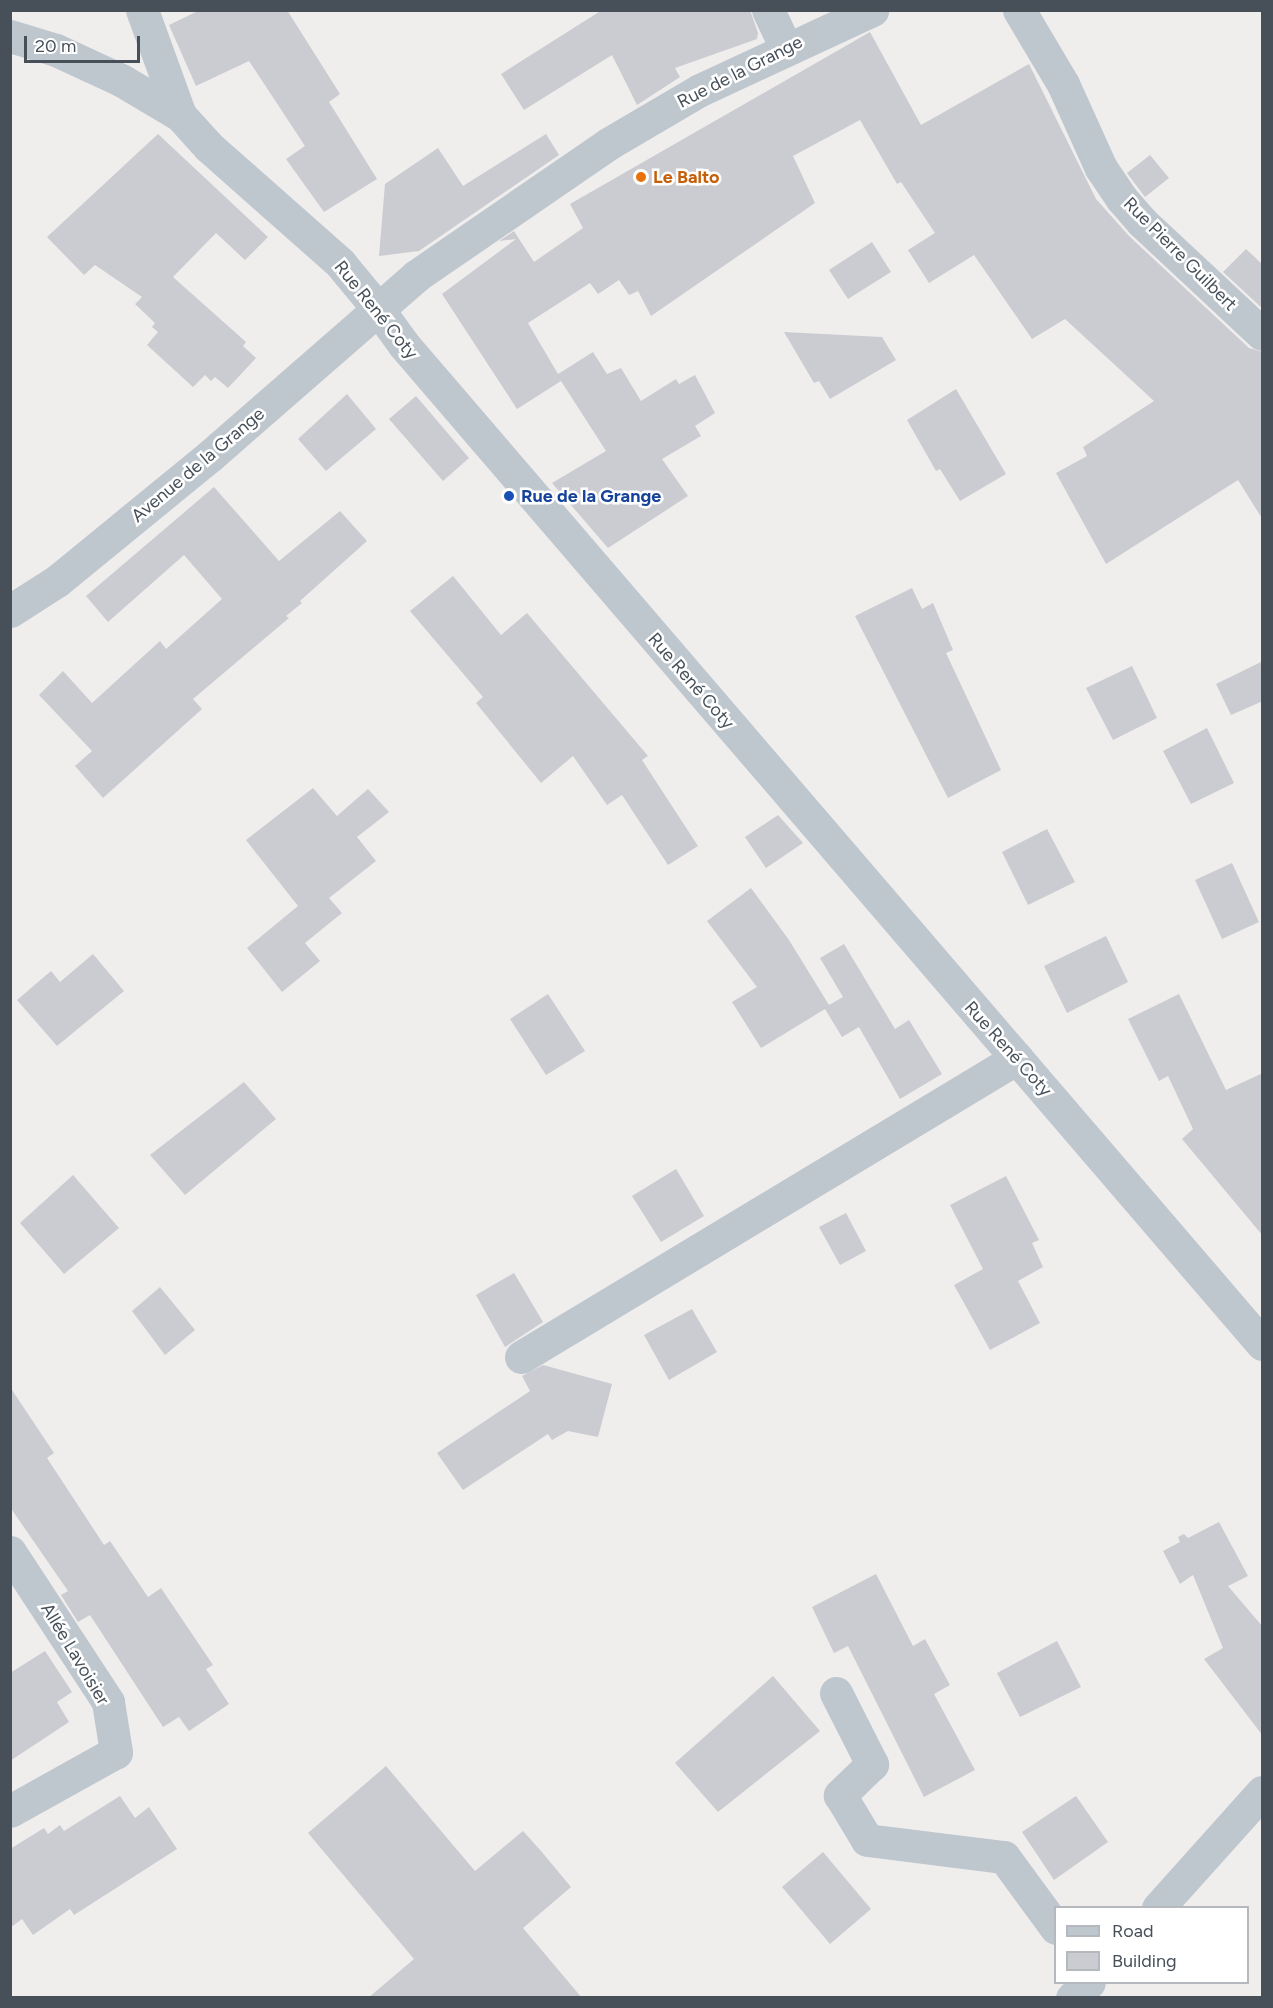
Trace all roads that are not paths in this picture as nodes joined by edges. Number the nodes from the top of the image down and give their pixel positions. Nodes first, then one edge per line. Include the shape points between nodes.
1 (142, 10) edge
2 (768, 10) edge
3 (872, 10) edge
4 (1019, 10) edge
5 (10, 36) edge
6 (786, 48) junction
7 (180, 116) junction
8 (378, 309) junction
9 (1263, 334) edge
10 (10, 611) edge
11 (1017, 1058) junction
12 (1263, 1344) edge
13 (521, 1357) dead end
14 (10, 1552) edge
15 (836, 1693) dead end
16 (1263, 1792) edge
17 (10, 1811) edge
18 (1160, 1906) edge
19 (1054, 1925) edge
20 (1088, 1984) edge
21 (1072, 1998) edge

1 - 7 street, Rue René Coty
2 - 6 street
3 - 6 street, Rue de la Grange
4 - 9 street, Rue Pierre Guilbert via 1063,84 1101,168 1122,199
5 - 7 street via 57,50 100,70
6 - 8 street, Rue de la Grange via 700,90 608,144 416,276
7 - 8 street, Rue René Coty via 209,147 340,263
8 - 10 street, Avenue de la Grange via 343,343 67,574
8 - 11 street, Rue René Coty via 412,354
11 - 12 street, Rue René Coty
11 - 13 street
14 - 17 street, Allée Lavoisier via 108,1702 116,1752
15 - 19 street via 873,1764 840,1795 867,1840 1004,1857
16 - 18 street
20 - 21 street

